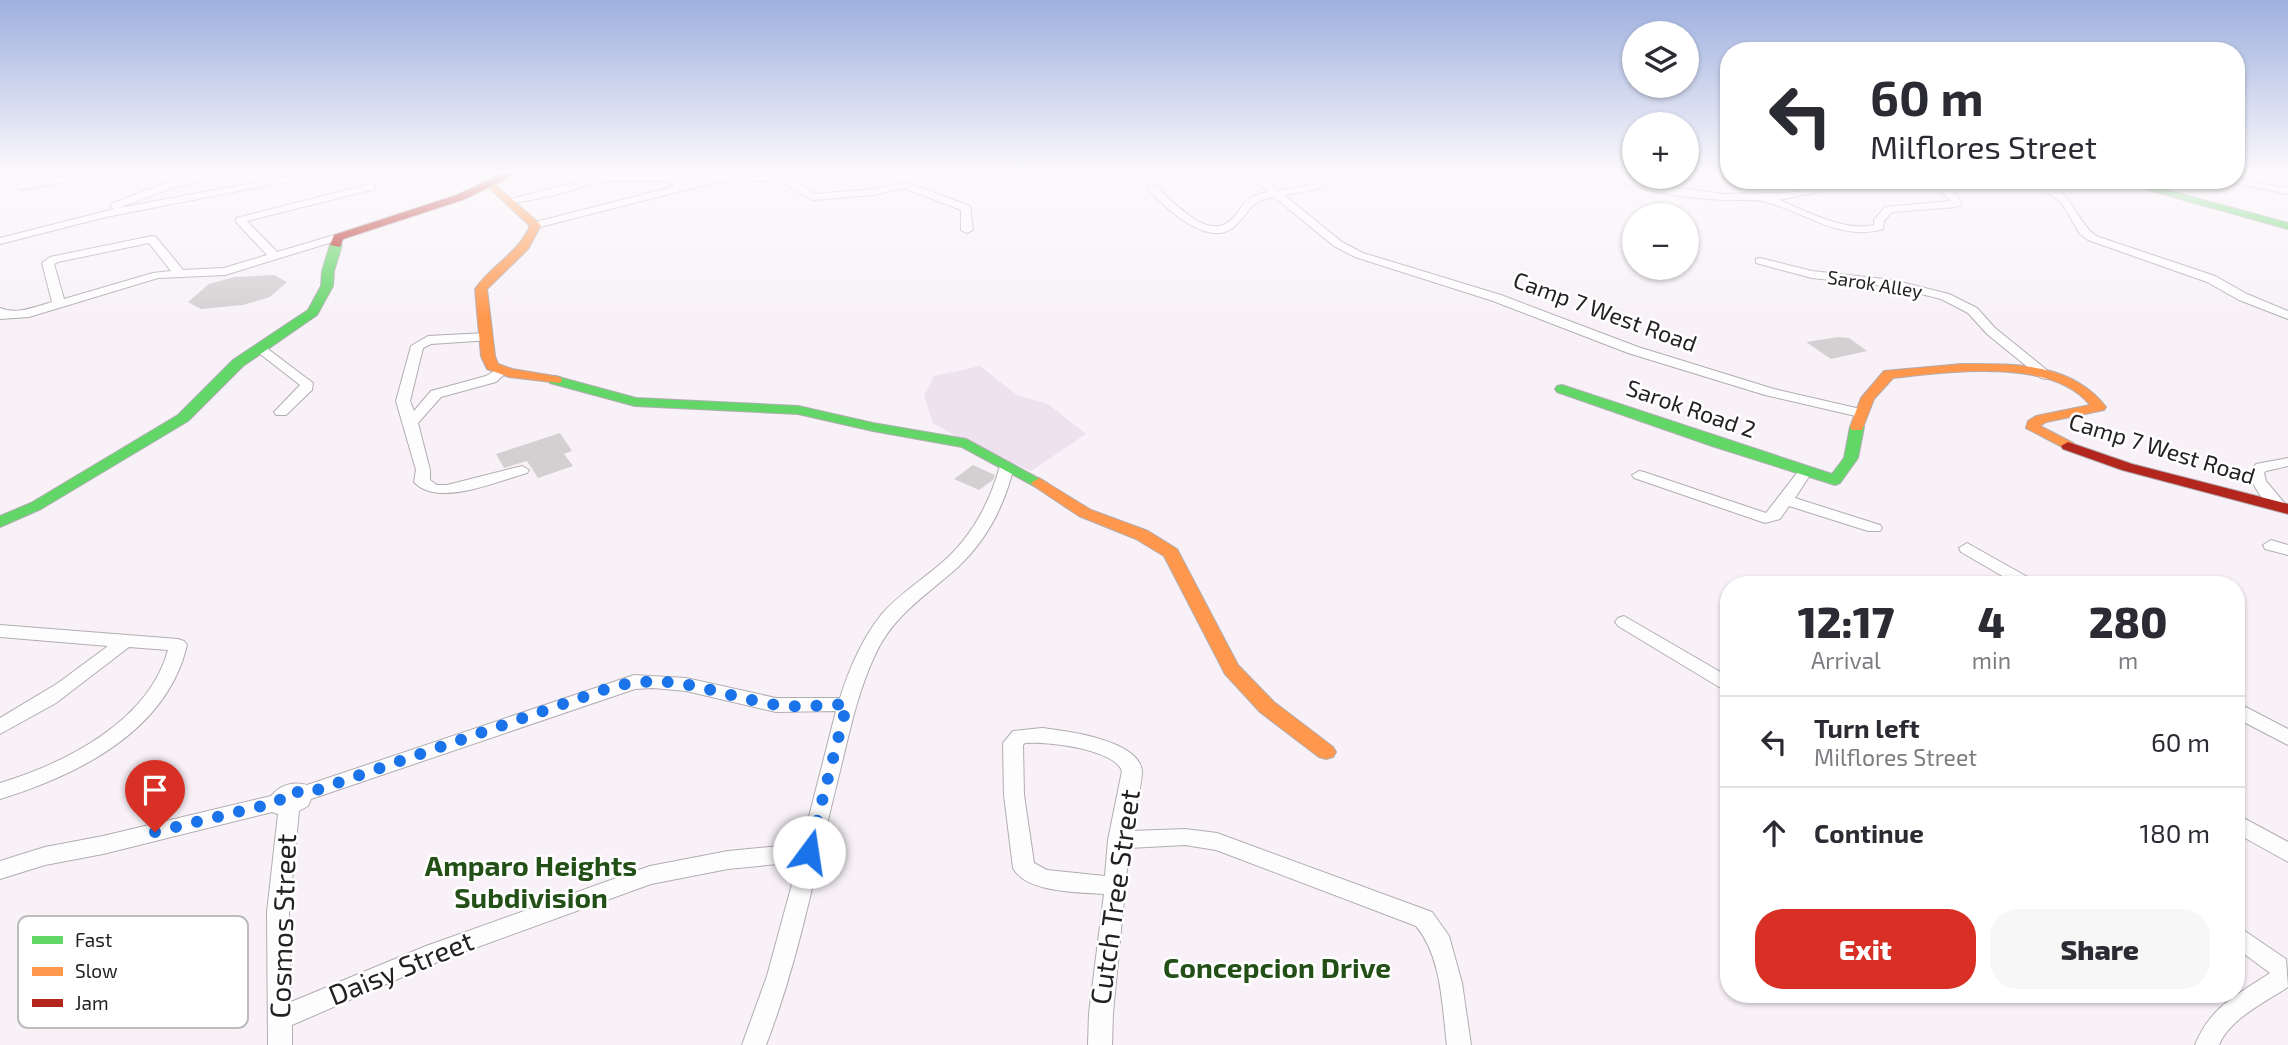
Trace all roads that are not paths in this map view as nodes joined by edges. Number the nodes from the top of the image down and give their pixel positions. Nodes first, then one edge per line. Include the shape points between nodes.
1 (79, 221) edge
2 (241, 221) edge
3 (388, 221) edge
4 (531, 221) edge
5 (553, 221) edge
6 (967, 221) edge
7 (1189, 221) edge
8 (1233, 221) edge
9 (1309, 221) edge
10 (1828, 221) edge
11 (1879, 221) edge
12 (2077, 221) edge
13 (2269, 221) edge
14 (536, 225) junction
15 (2288, 226) edge
16 (967, 230) dead end
17 (338, 237) junction
18 (0, 241) edge
19 (275, 256) junction
20 (1760, 261) dead end
21 (179, 273) junction
22 (60, 304) junction
23 (0, 312) edge
24 (2288, 315) edge
25 (486, 337) junction
26 (260, 347) junction
27 (501, 371) junction
28 (2046, 375) junction
29 (1562, 389) dead end
30 (281, 412) dead end
31 (1860, 413) junction
32 (411, 423) junction
33 (2288, 462) edge
34 (1007, 466) junction
35 (522, 470) dead end
36 (1805, 472) junction
37 (1639, 475) dead end
38 (1786, 500) junction
39 (2283, 507) edge
40 (0, 522) edge
41 (1874, 528) dead end
42 (2271, 545) dead end
43 (1967, 548) dead end
44 (2288, 550) edge
45 (2014, 576) edge
46 (1624, 622) dead end
47 (0, 631) edge
48 (124, 642) junction
49 (1720, 681) edge
50 (847, 704) junction
51 (2245, 714) edge
52 (0, 727) edge
53 (2288, 738) edge
54 (1326, 752) dead end
55 (0, 792) edge
56 (290, 801) junction
57 (2245, 830) edge
58 (1118, 840) junction
59 (809, 852) junction
60 (2288, 853) edge
61 (0, 870) edge
62 (1114, 886) junction
63 (2245, 942) edge
64 (2245, 1003) edge
65 (2245, 1003) edge
66 (278, 1019) junction
67 (280, 1045) edge
68 (754, 1045) edge
69 (1100, 1045) edge
70 (1460, 1045) edge
71 (2207, 1045) edge

1 - 18 street
2 - 19 street
3 - 17 main road
4 - 14 main road
5 - 14 street
6 - 16 street
7 - 8 street via 1215,229
9 - 31 street, Camp 7 West Road via 1338,244 1387,265 1497,298 1633,350 1770,392
10 - 11 street via 1867,232 1879,228
12 - 24 street via 2092,238 2211,279
13 - 15 main road
14 - 25 main road via 519,257 483,284
17 - 19 street
17 - 26 main road via 327,286 313,312
19 - 21 street via 225,271
20 - 28 street, Sarok Alley via 1788,271 1944,296 1971,309
21 - 22 street via 157,275
21 - 22 street via 152,239 54,259 48,263
22 - 23 street via 25,314 3,316
25 - 27 main road via 492,366
25 - 32 street via 428,340 417,346 402,401
26 - 30 street via 306,383
26 - 40 main road via 183,418 46,501
27 - 32 street via 491,379 436,394
27 - 34 main road via 568,382 635,402 798,410 956,439
28 - 31 main road, Camp 7 West Road via 1985,366 1889,374
28 - 39 main road, Camp 7 West Road via 2087,389 2099,407 2033,424 2051,439 2164,478
29 - 36 main road, Sarok Road 2
31 - 36 main road, Camp 7 West Road via 1846,472 1835,480
32 - 35 street via 422,482 433,489 447,490
33 - 39 street via 2261,467 2256,473
34 - 50 street via 996,501 968,545 892,615 869,652
34 - 54 main road via 1086,513 1142,535 1171,553 1231,669 1267,707
36 - 38 street
37 - 38 street via 1765,518 1774,516
38 - 41 street
42 - 44 street
43 - 45 street
46 - 49 street
47 - 48 street
48 - 52 street via 90,670
48 - 55 street via 178,645 174,667 157,696 118,732 74,762
50 - 56 street via 785,706 697,684 634,682
50 - 59 street
51 - 53 street
56 - 61 street
56 - 66 street, Cosmos Street via 278,912
57 - 60 street
58 - 62 street, Cutch Tree Street
58 - 62 street, Cutch Tree Street via 1130,764 1119,755 1042,736 1020,736 1013,743 1014,795 1024,868 1044,879
58 - 70 street via 1185,837 1217,842 1424,919 1438,936
59 - 66 street, Daisy Street via 727,860 650,875 434,953
59 - 68 street via 786,954
62 - 69 street, Cutch Tree Street via 1098,1019
63 - 64 street via 2285,976
65 - 71 street via 2212,1032
66 - 67 street, Cosmos Street

